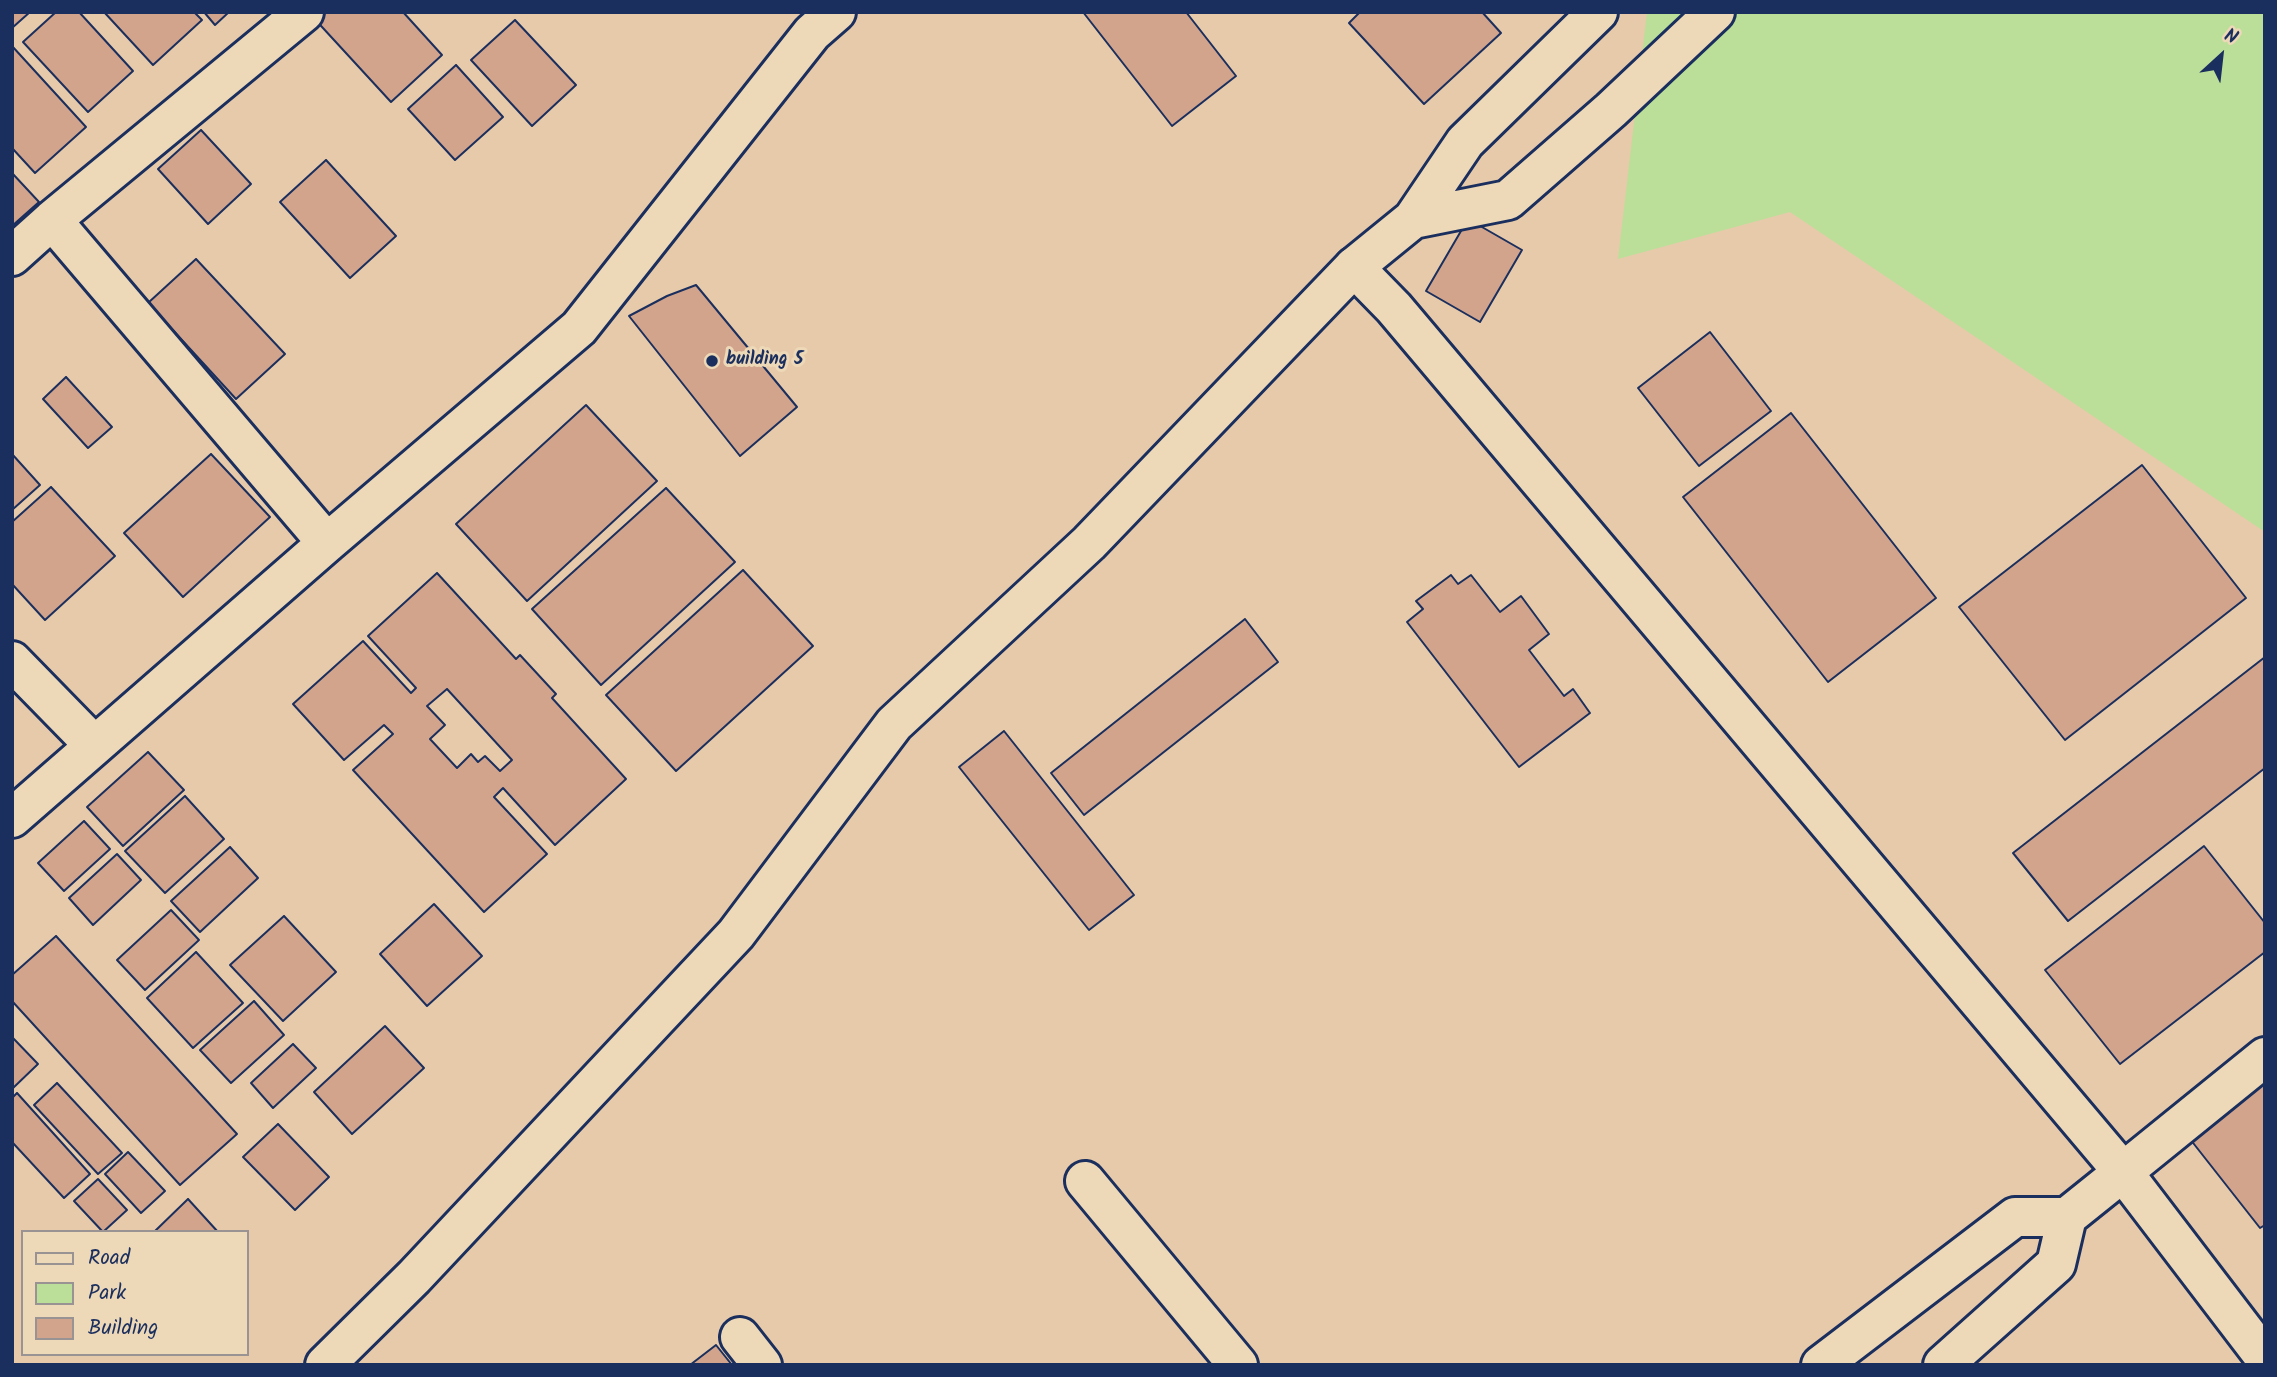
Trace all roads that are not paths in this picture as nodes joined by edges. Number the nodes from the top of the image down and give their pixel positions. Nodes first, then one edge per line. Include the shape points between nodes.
1 (304, 12) edge
2 (1598, 12) edge
3 (1715, 12) edge
4 (814, 19) edge
5 (1413, 219) junction
6 (52, 220) junction
7 (12, 256) edge
8 (1354, 267) junction
9 (327, 543) junction
10 (12, 661) edge
11 (94, 745) junction
12 (12, 818) edge
13 (2265, 1057) edge
14 (2123, 1172) junction
15 (1085, 1181) dead end
16 (2067, 1217) junction
17 (2265, 1358) edge
18 (325, 1365) edge
19 (1238, 1365) edge
20 (1821, 1365) edge
21 (1943, 1365) edge

1 - 6 street
2 - 5 street via 1465,142
3 - 5 street via 1508,200
4 - 9 street via 579,328
5 - 8 street
6 - 7 street
6 - 9 street
8 - 14 street via 1394,308
8 - 18 street via 1089,543 894,724 736,934 414,1277
9 - 11 street
10 - 11 street
11 - 12 street
13 - 14 street
14 - 16 street
14 - 17 street
15 - 19 street
16 - 20 street via 2015,1217
16 - 21 street via 2056,1264

